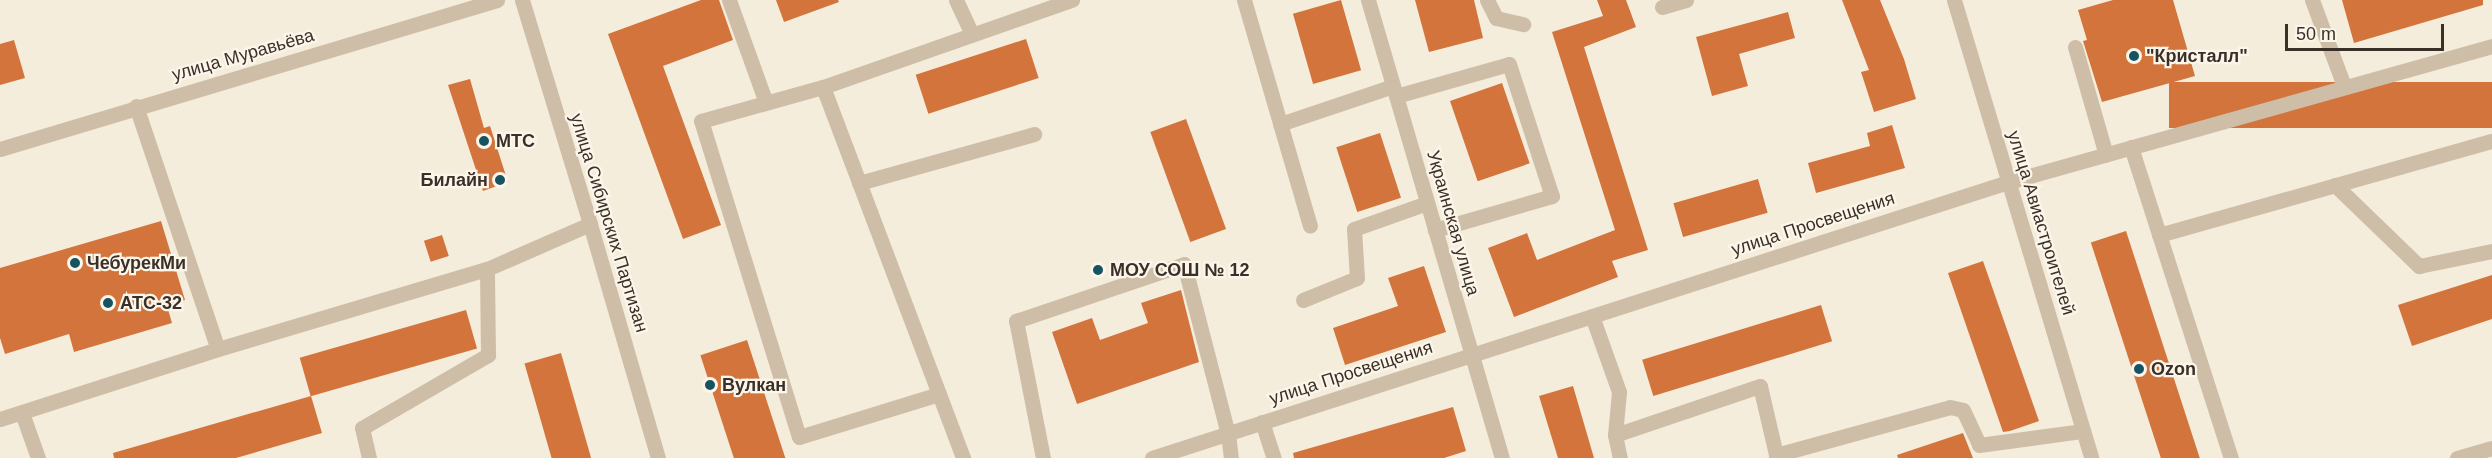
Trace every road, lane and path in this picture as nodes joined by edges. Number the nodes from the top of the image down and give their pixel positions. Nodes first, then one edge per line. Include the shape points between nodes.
1 (497, 0) edge
2 (522, 0) edge
3 (729, 0) edge
4 (956, 0) edge
5 (1072, 0) edge
6 (1244, 0) edge
7 (1368, 0) edge
8 (1487, 0) edge
9 (1686, 0) edge
10 (1954, 0) edge
11 (2312, 0) edge
12 (1662, 7) dead end
13 (1523, 24) dead end
14 (972, 35) junction
15 (2492, 46) edge
16 (2075, 47) dead end
17 (2344, 86) junction
18 (823, 87) junction
19 (1394, 91) junction
20 (766, 103) junction
21 (136, 106) junction
22 (1280, 124) junction
23 (1034, 134) dead end
24 (2492, 141) edge
25 (2131, 147) junction
26 (0, 149) edge
27 (2106, 155) junction
28 (2008, 182) junction
29 (859, 183) junction
30 (2335, 185) junction
31 (1427, 203) junction
32 (590, 224) junction
33 (1310, 226) dead end
34 (1435, 230) junction
35 (2159, 235) junction
36 (2492, 251) edge
37 (487, 269) junction
38 (1303, 300) dead end
39 (1592, 316) junction
40 (218, 349) junction
41 (1472, 355) junction
42 (939, 394) junction
43 (22, 413) junction
44 (0, 419) edge
45 (1263, 422) junction
46 (2083, 431) junction
47 (1228, 434) junction
48 (1615, 435) junction
49 (2492, 447) edge
50 (38, 458) edge
51 (369, 458) edge
52 (658, 458) edge
53 (963, 458) edge
54 (1042, 458) edge
55 (1152, 458) edge
56 (1231, 458) edge
57 (1274, 458) edge
58 (1502, 458) edge
59 (1620, 458) edge
60 (2091, 458) edge
61 (2231, 458) edge
62 (2457, 458) edge

1 - 21 street, улица Муравьёва
2 - 32 street, улица Сибирских Партизан
3 - 20 street
4 - 14 street
5 - 14 street
6 - 22 street
7 - 19 street, Украинская улица
8 - 13 street via 1496,18
9 - 12 street
10 - 28 street, улица Авиастроителей
11 - 17 street
14 - 18 street
15 - 17 street, улица Просвещения
16 - 27 street
17 - 25 street, улица Просвещения
18 - 20 street
18 - 29 street
19 - 22 street
19 - 31 street, Украинская улица
19 - 34 street via 1509,63 1552,196
20 - 42 street via 701,121 799,437
21 - 26 street, улица Муравьёва
21 - 40 street
22 - 33 street
23 - 29 street
24 - 30 street
25 - 27 street, улица Просвещения
25 - 35 street
27 - 28 street, улица Просвещения
28 - 39 street, улица Просвещения
28 - 46 street, улица Авиастроителей
29 - 42 street
30 - 35 street
30 - 36 street via 2419,266
31 - 34 street, Украинская улица
31 - 38 street via 1354,229 1357,278
32 - 37 street
32 - 52 street, улица Сибирских Партизан
34 - 41 street, Украинская улица
35 - 61 street
37 - 40 street
37 - 51 street via 488,355 363,428
39 - 41 street, улица Просвещения
39 - 48 street via 1619,392
40 - 43 street
41 - 45 street, улица Просвещения
41 - 58 street, Украинская улица
42 - 53 street
43 - 44 street
43 - 50 street
45 - 47 street, улица Просвещения
45 - 57 street
46 - 48 street via 1979,445 1963,410 1950,407 1776,455 1760,386
46 - 60 street, улица Авиастроителей
47 - 54 street via 1184,264 1016,321
47 - 55 street, улица Просвещения
47 - 56 street
48 - 59 street
49 - 62 street

